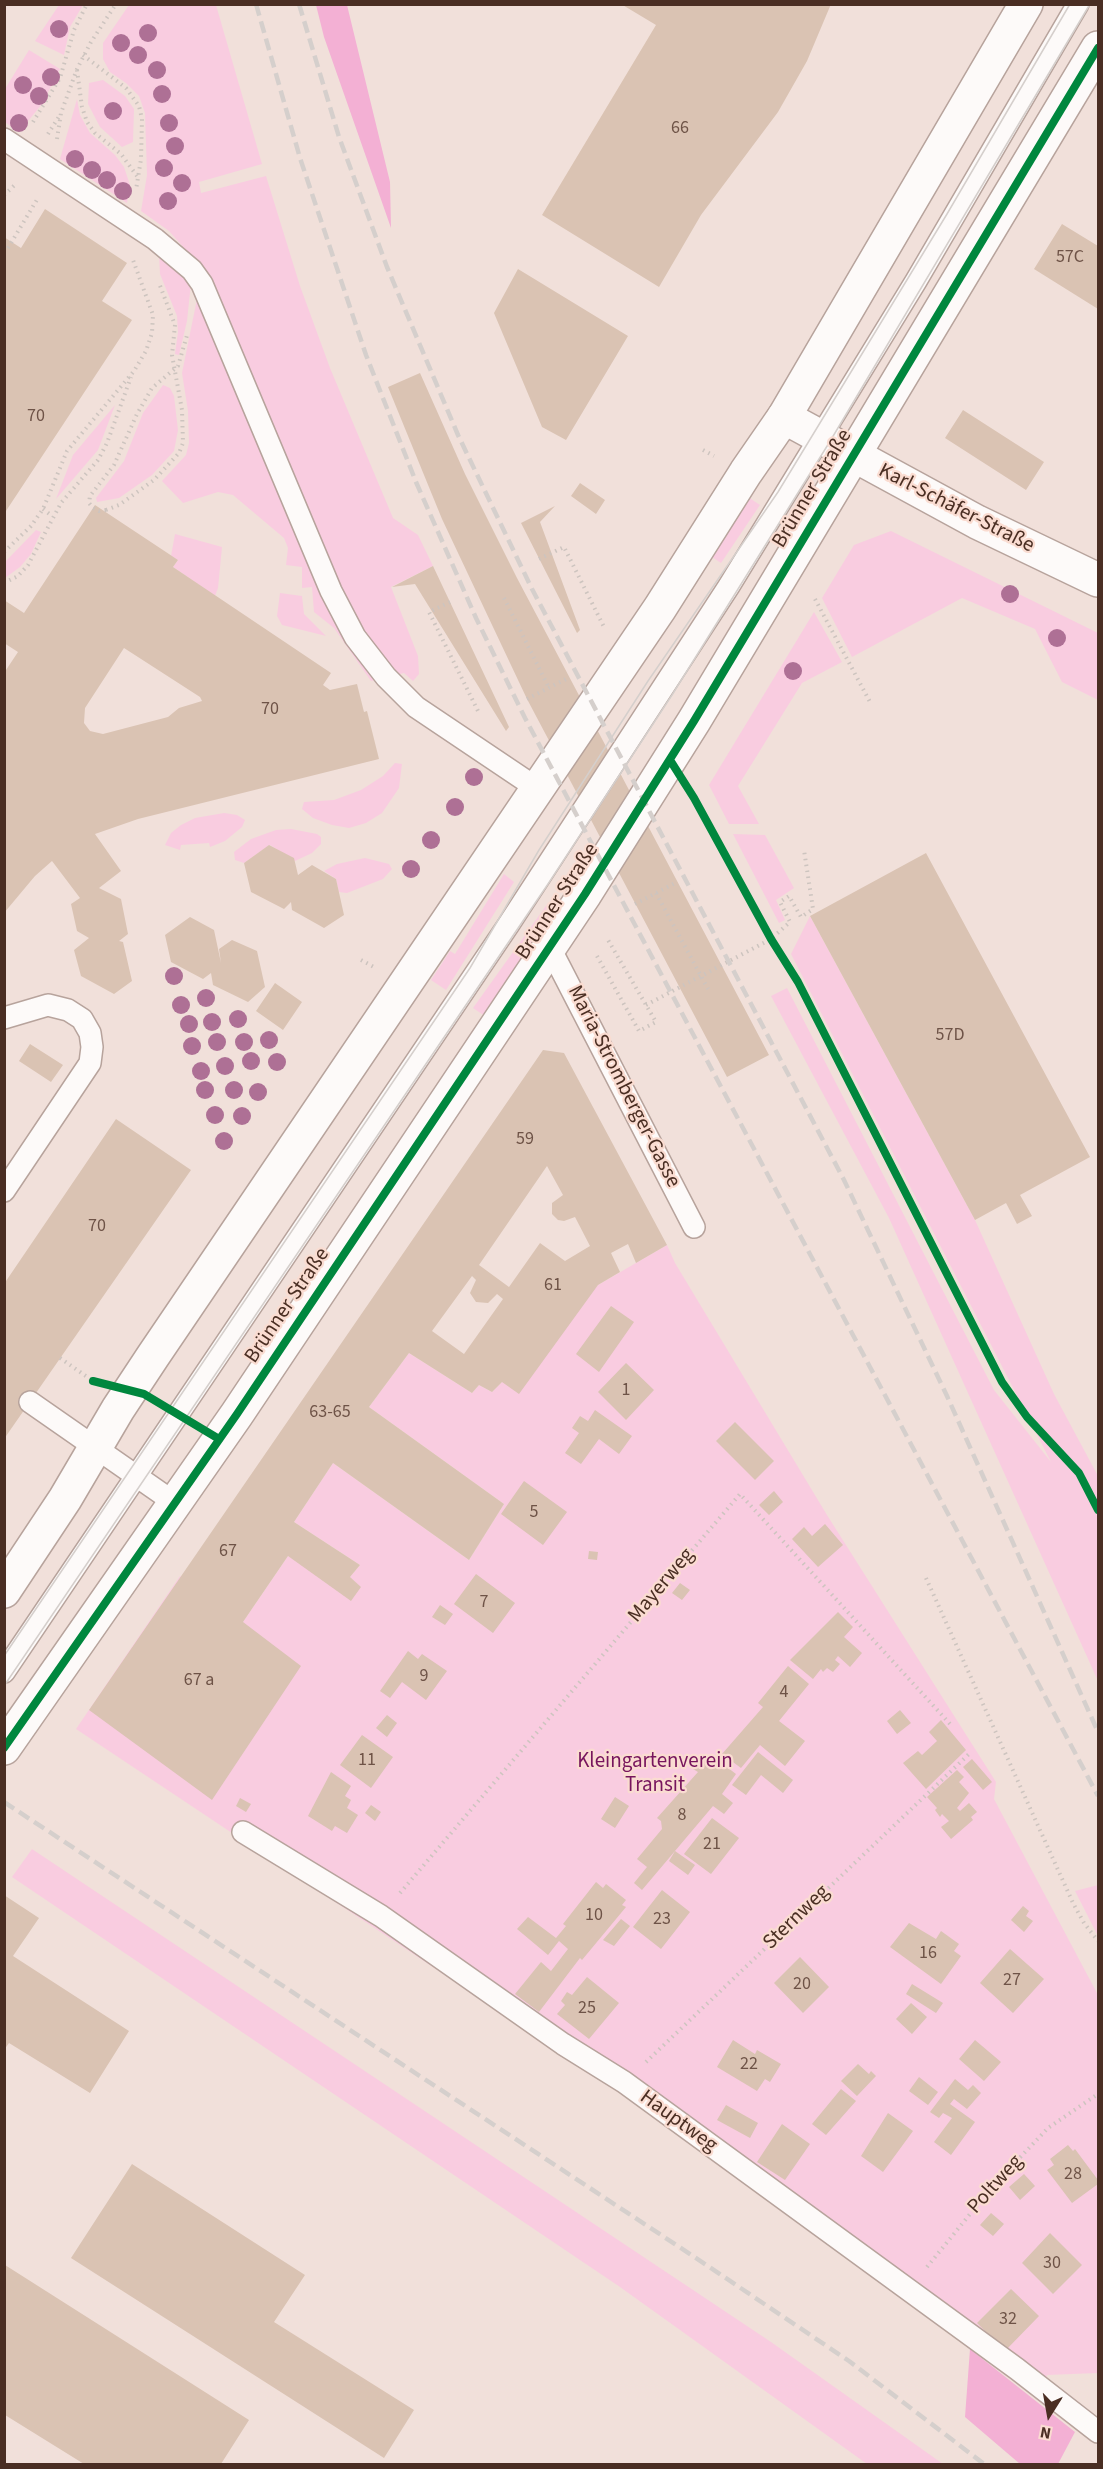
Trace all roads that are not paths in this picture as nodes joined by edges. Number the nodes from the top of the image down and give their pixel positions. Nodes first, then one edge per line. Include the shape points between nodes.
1 (1026, 4) edge
2 (1078, 4) edge
3 (1098, 48) edge
4 (8, 142) edge
5 (784, 417) junction
6 (821, 438) junction
7 (854, 457) junction
8 (1098, 580) edge
9 (538, 789) junction
10 (550, 948) junction
11 (4, 1018) edge
12 (4, 1191) edge
13 (694, 1227) dead end
14 (30, 1402) dead end
15 (96, 1448) junction
16 (135, 1476) junction
17 (175, 1503) junction
18 (4, 1591) edge
19 (4, 1672) edge
20 (4, 1749) edge
21 (243, 1832) dead end
22 (1098, 2432) edge

1 - 5 main road
2 - 6 lane
3 - 7 main road, Brünner Straße
4 - 9 lane via 159,242 181,259 202,284 331,591 368,656 399,692 425,714
5 - 6 main road, Karl-Schäfer-Straße
5 - 9 main road
6 - 7 main road, Karl-Schäfer-Straße
6 - 16 lane via 509,924
7 - 8 main road, Karl-Schäfer-Straße
7 - 10 main road, Brünner Straße via 688,731
9 - 15 main road via 130,1391
10 - 13 lane, Maria-Stromberger-Gasse
10 - 17 main road, Brünner Straße
11 - 12 lane via 48,1005 68,1010 82,1018 92,1047 90,1063
14 - 15 lane
15 - 16 lane
15 - 18 main road
16 - 17 lane
16 - 19 lane
17 - 20 main road, Brünner Straße
21 - 22 lane, Hauptweg via 381,1916 563,2044 624,2082

